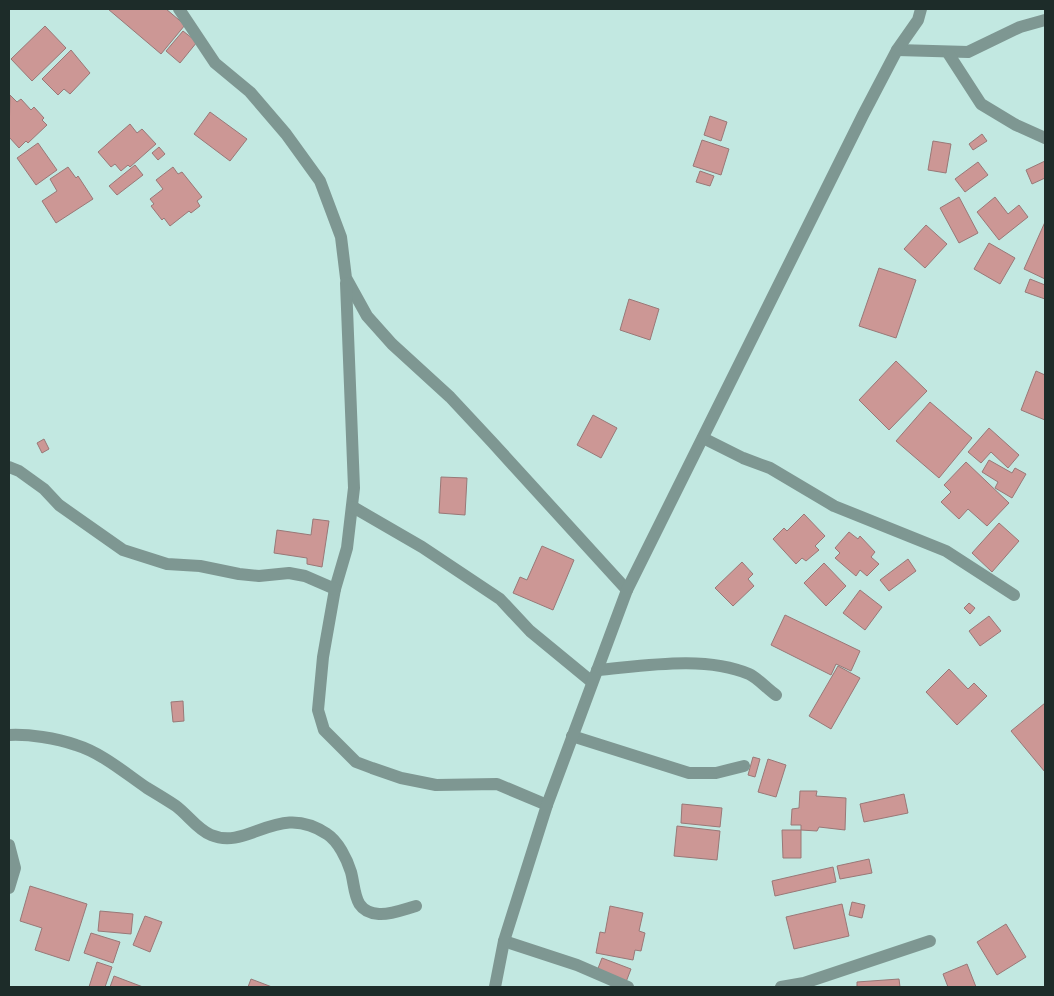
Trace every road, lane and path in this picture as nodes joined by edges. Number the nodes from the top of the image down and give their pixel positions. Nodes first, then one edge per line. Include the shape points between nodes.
1 (178, 9) edge
2 (921, 9) edge
3 (1045, 20) edge
4 (896, 50) junction
5 (948, 53) junction
6 (1045, 138) edge
7 (346, 278) junction
8 (703, 438) junction
9 (9, 467) edge
10 (353, 507) junction
11 (335, 589) junction
12 (627, 590) junction
13 (1014, 594) dead end
14 (594, 676) junction
15 (776, 695) dead end
16 (9, 734) edge
17 (572, 736) junction
18 (744, 766) dead end
19 (547, 805) junction
20 (9, 845) edge
21 (9, 888) edge
22 (416, 906) dead end
23 (504, 941) junction
24 (930, 941) dead end
25 (495, 987) edge
26 (628, 987) edge
27 (781, 987) edge

1 - 7 street via 216,63 250,92 320,181 341,237
2 - 4 street via 918,20
3 - 5 street via 1020,27 968,52
4 - 5 street
4 - 8 street
5 - 6 street via 981,104 1016,126
7 - 10 street
7 - 12 street via 367,316 392,344 450,397
8 - 12 street
8 - 13 street via 770,468 834,506 946,551
9 - 11 street via 44,489 59,505 122,550 167,564 259,576 289,573
10 - 11 street via 347,548
10 - 14 street via 430,552 500,599 530,631
11 - 19 street via 318,710 324,730 343,750 356,762 401,778 436,785 497,784
12 - 14 street
14 - 15 street via 658,664 729,667 751,675
14 - 17 street
16 - 22 street via 76,745 107,760 176,806 210,835 239,837 272,824 288,822 318,828 329,835 341,850 355,896 366,911 380,914
17 - 18 street via 689,773 716,773
17 - 19 street
19 - 23 street
20 - 21 street via 15,868
23 - 25 street
23 - 26 street via 576,965
24 - 27 street

